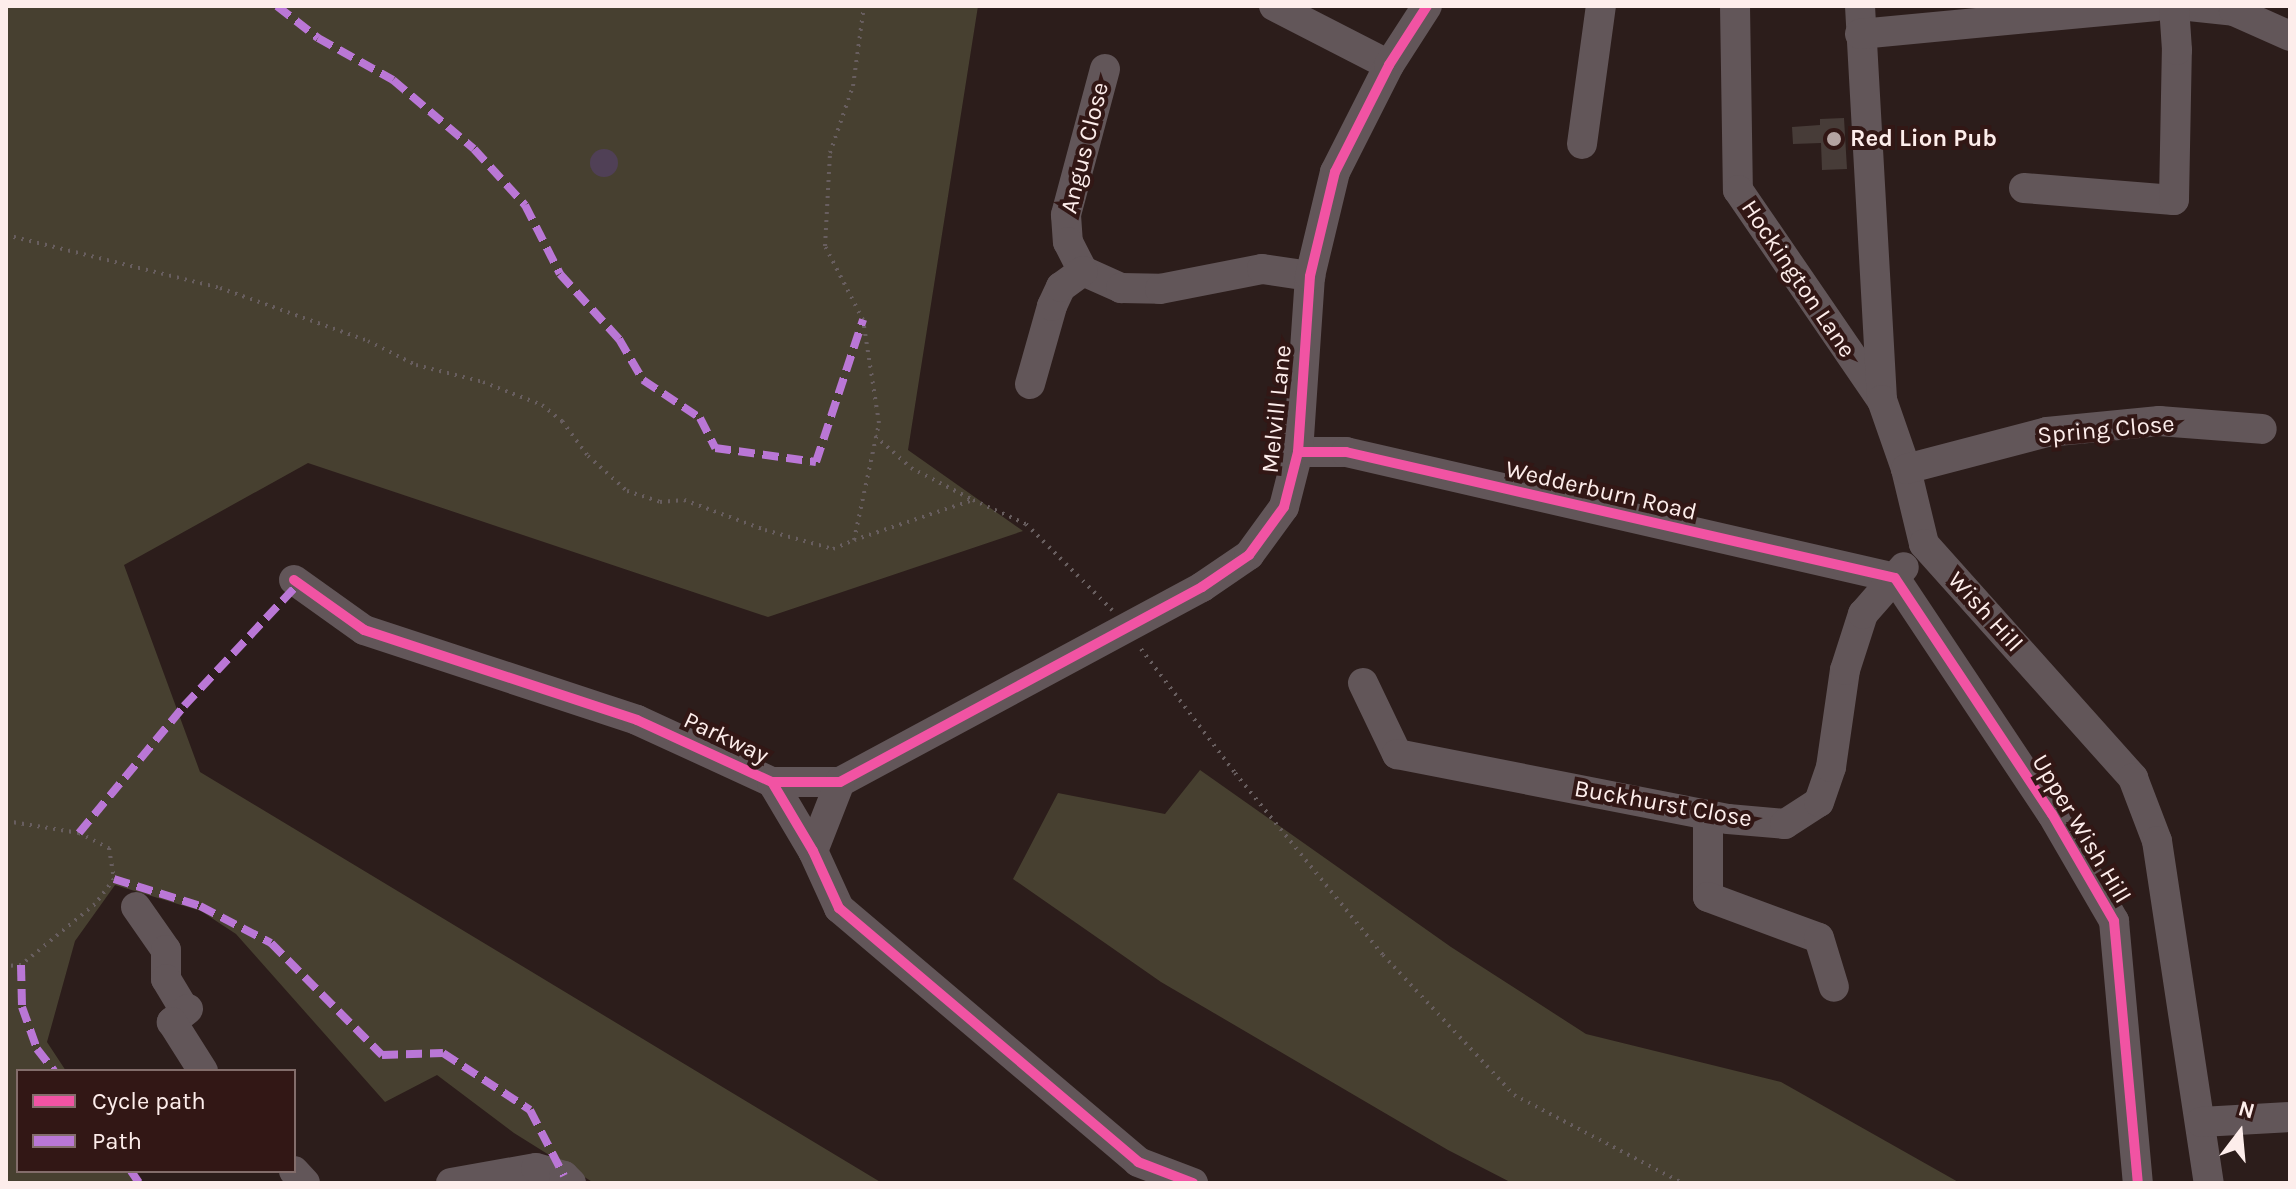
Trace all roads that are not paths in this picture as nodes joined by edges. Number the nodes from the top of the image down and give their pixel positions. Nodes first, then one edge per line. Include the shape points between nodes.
1 (1274, 6) edge
2 (1427, 6) edge
3 (1601, 6) edge
4 (1735, 6) edge
5 (2157, 6) edge
6 (2174, 6) edge
7 (2189, 6) edge
8 (1854, 14) edge
9 (2290, 36) edge
10 (1389, 65) junction
11 (1105, 69) dead end
12 (1582, 144) dead end
13 (2024, 188) dead end
14 (1083, 271) junction
15 (1310, 276) junction
16 (1030, 384) dead end
17 (1882, 400) junction
18 (2262, 429) dead end
19 (1298, 452) junction
20 (1906, 469) junction
21 (1924, 544) junction
22 (1895, 578) junction
23 (294, 580) dead end
24 (1363, 683) dead end
25 (772, 782) junction
26 (840, 782) junction
27 (1708, 815) junction
28 (813, 851) junction
29 (136, 907) dead end
30 (1834, 987) dead end
31 (202, 1069) edge
32 (2290, 1117) edge
33 (2201, 1122) junction
34 (451, 1183) edge
35 (571, 1183) edge
36 (1193, 1183) edge
37 (2138, 1183) edge
38 (2209, 1183) edge

1 - 10 street
2 - 10 street, Melvill Lane
3 - 12 street
4 - 17 street, Hockington Lane via 1738,190
5 - 8 street
6 - 13 street via 2174,200
7 - 9 street via 2234,11
8 - 17 street, Wish Hill
10 - 15 street, Melvill Lane via 1335,172
11 - 14 street, Angus Close via 1066,215 1068,242
14 - 15 street via 1121,288 1160,289 1262,269
14 - 16 street via 1061,287 1052,306
15 - 19 street, Melvill Lane
17 - 20 street, Wish Hill
18 - 20 street, Spring Close via 2159,421 2047,432
19 - 22 street, Wedderburn Road via 1346,452
19 - 26 street, Melvill Lane via 1284,507 1249,555 1202,587
20 - 21 street, Wish Hill
21 - 22 street, Buckhurst Close
21 - 33 street, Wish Hill via 2133,778 2157,841
22 - 27 street, Buckhurst Close via 1863,614 1845,670 1831,767 1819,802 1785,824
22 - 37 street, Upper Wish Hill via 2052,814 2114,921
23 - 25 street, Parkway via 364,630 637,720
24 - 27 street, Buckhurst Close via 1393,751
25 - 26 street
25 - 28 street, Parkway
26 - 28 street
27 - 30 street via 1708,897 1819,938
28 - 36 street, Parkway via 839,908 1138,1162
29 - 31 street via 166,950 166,979 187,1010 172,1022
32 - 33 street
33 - 38 street, Wish Hill
34 - 35 street via 536,1168

